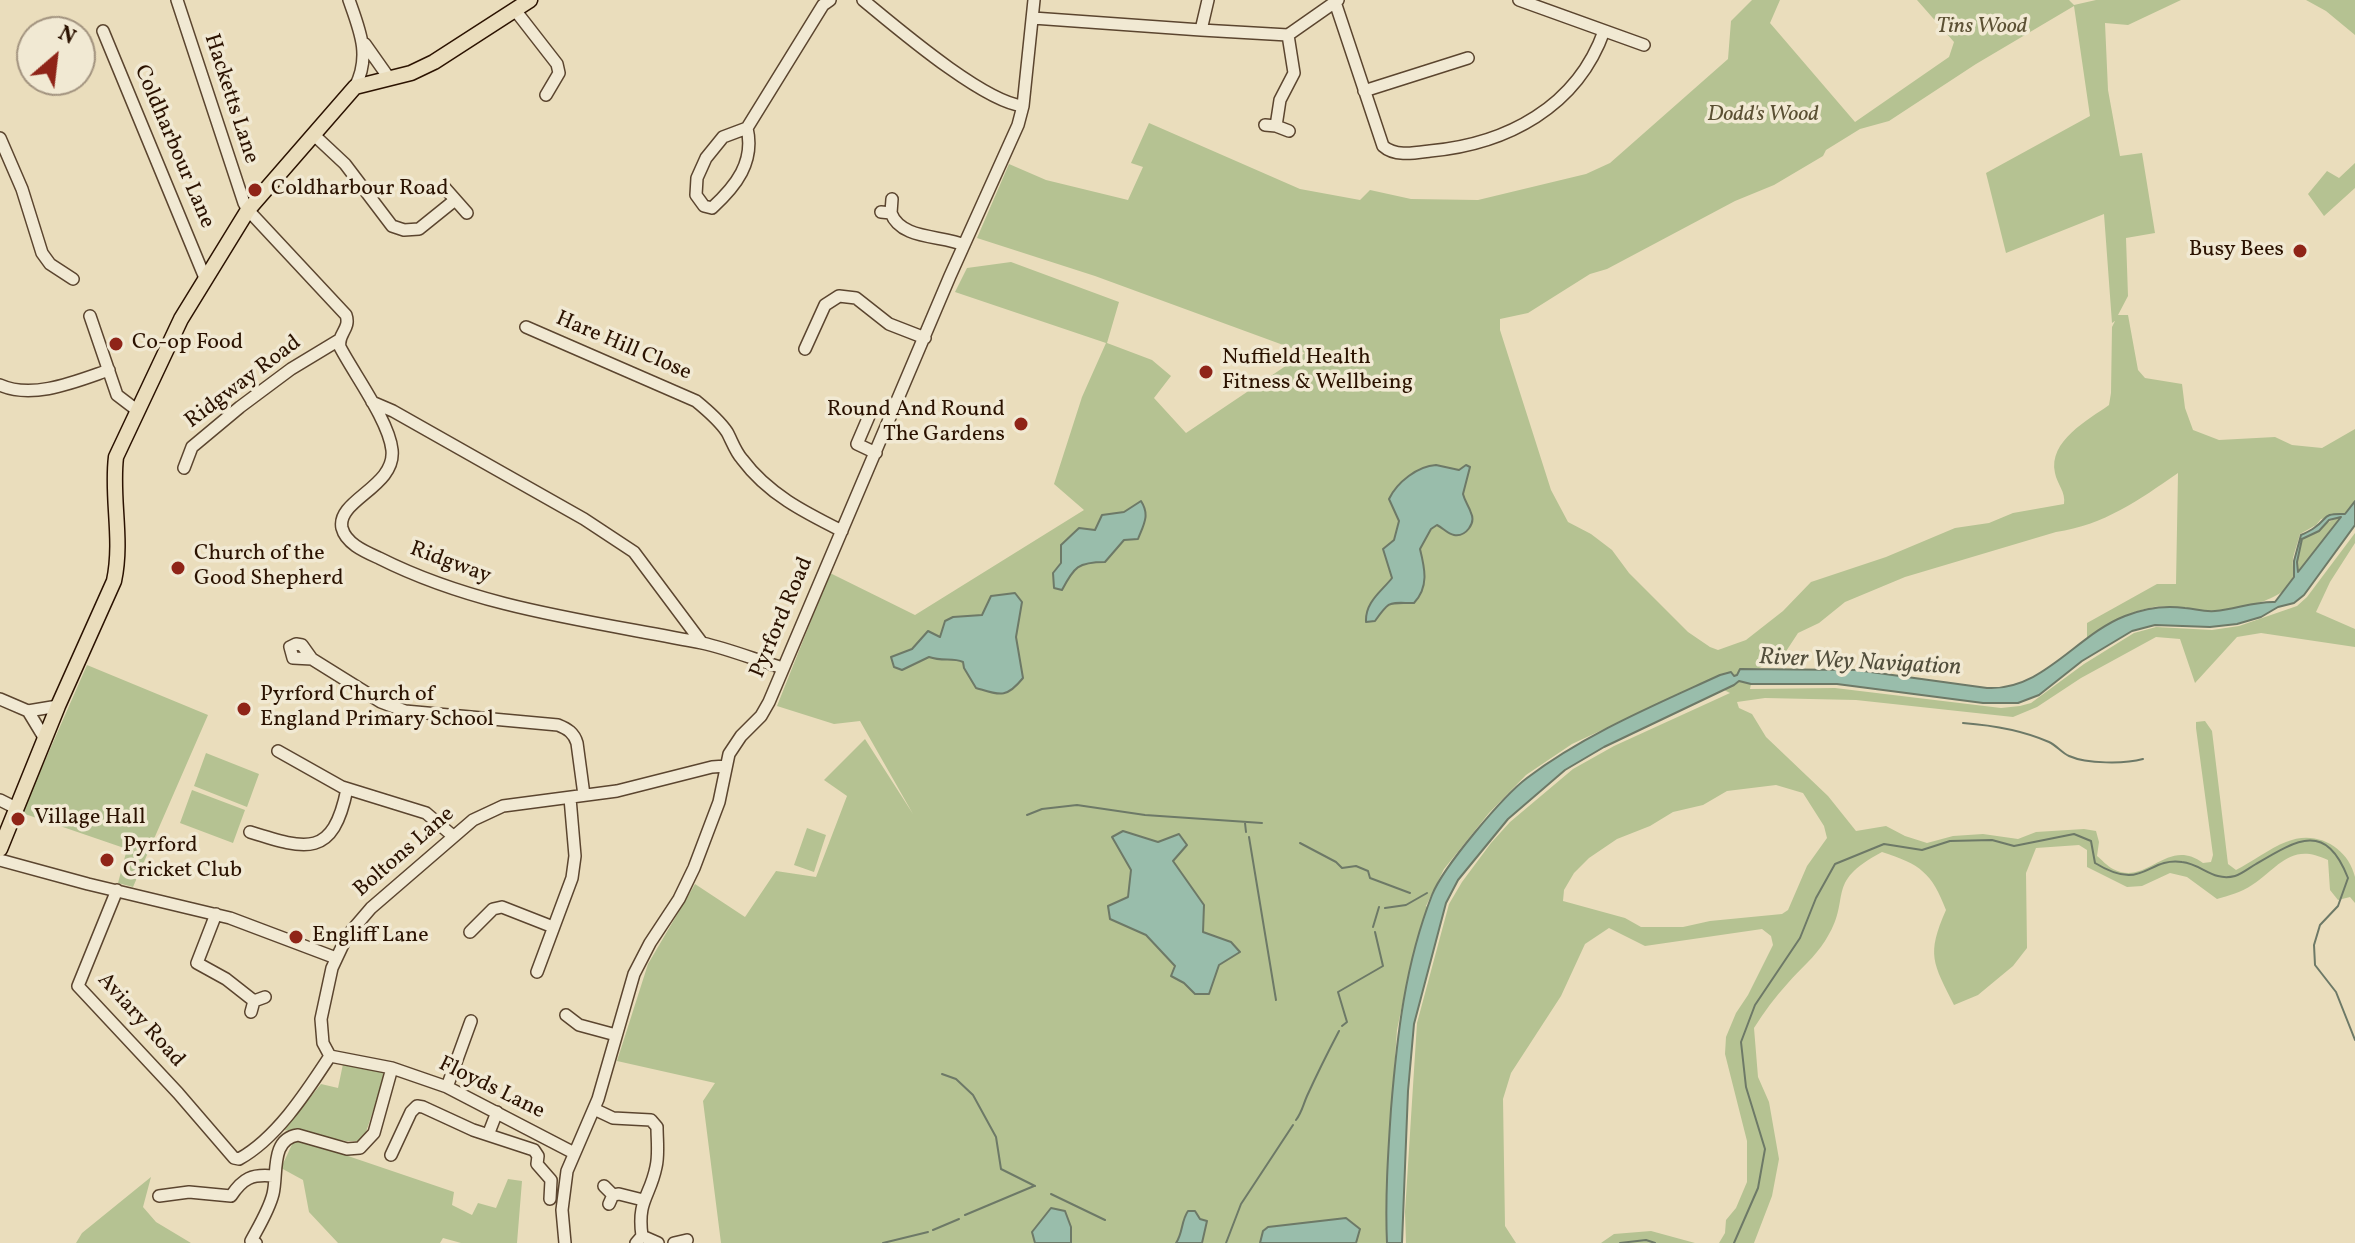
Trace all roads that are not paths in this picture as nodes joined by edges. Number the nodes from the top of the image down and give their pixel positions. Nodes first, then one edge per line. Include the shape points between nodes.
1 (177, 0) edge
2 (349, 0) edge
3 (530, 0) edge
4 (863, 0) edge
5 (1034, 0) edge
6 (1208, 0) edge
7 (1519, 0) edge
8 (1336, 1) edge
9 (825, 2) edge
10 (515, 10) junction
11 (1033, 18) junction
12 (1201, 30) junction
13 (103, 31) dead end
14 (1604, 31) junction
15 (1288, 35) junction
16 (364, 44) junction
17 (1644, 46) dead end
18 (1468, 58) dead end
19 (389, 78) junction
20 (355, 87) junction
21 (1364, 91) junction
22 (546, 95) dead end
23 (1023, 106) junction
24 (747, 128) junction
25 (1289, 131) dead end
26 (314, 135) junction
27 (0, 138) edge
28 (444, 187) dead end
29 (892, 199) dead end
30 (455, 200) junction
31 (248, 210) junction
32 (467, 213) dead end
33 (964, 245) junction
34 (205, 278) junction
35 (73, 279) dead end
36 (90, 316) dead end
37 (526, 327) dead end
38 (925, 338) junction
39 (339, 340) junction
40 (806, 354) dead end
41 (109, 370) junction
42 (0, 385) edge
43 (372, 402) junction
44 (872, 409) dead end
45 (138, 411) junction
46 (876, 453) junction
47 (184, 468) dead end
48 (842, 531) junction
49 (702, 643) junction
50 (312, 659) dead end
51 (783, 668) junction
52 (0, 699) edge
53 (58, 706) junction
54 (28, 711) junction
55 (45, 739) junction
56 (285, 752) dead end
57 (726, 766) junction
58 (347, 789) junction
59 (584, 795) junction
60 (570, 798) junction
61 (0, 800) edge
62 (16, 808) junction
63 (257, 832) dead end
64 (453, 836) junction
65 (0, 849) edge
66 (0, 860) edge
67 (117, 890) junction
68 (216, 914) junction
69 (553, 927) junction
70 (470, 932) dead end
71 (336, 958) junction
72 (537, 972) dead end
73 (257, 1003) dead end
74 (566, 1015) dead end
75 (471, 1021) dead end
76 (616, 1035) junction
77 (335, 1058) junction
78 (392, 1068) junction
79 (447, 1087) junction
80 (594, 1109) junction
81 (497, 1112) junction
82 (488, 1135) junction
83 (574, 1153) junction
84 (391, 1155) dead end
85 (273, 1176) junction
86 (604, 1186) dead end
87 (159, 1196) dead end
88 (550, 1199) dead end
89 (643, 1200) junction
90 (639, 1240) edge
91 (256, 1243) edge
92 (565, 1243) edge
93 (658, 1243) edge

1 - 31 street, Hacketts Lane
2 - 16 street
3 - 10 main road
4 - 23 street via 931,55 1003,101
5 - 11 street, Pyrford Road
6 - 12 street
7 - 14 street
8 - 15 street
8 - 21 street
9 - 24 street
10 - 19 main road via 434,62
10 - 22 street via 557,64 559,73
11 - 12 street
11 - 23 street, Pyrford Road
12 - 15 street
13 - 34 street, Coldharbour Lane
14 - 17 street
14 - 21 street via 1585,71 1563,96 1524,125 1481,142 1434,151 1389,151
15 - 25 street via 1294,73 1270,126
16 - 19 street
16 - 20 street via 365,60
18 - 21 street
19 - 20 main road
20 - 26 main road
23 - 33 street, Pyrford Road
24 - 24 street via 750,153 742,174 712,208 704,206 696,195 706,158 723,137
26 - 30 street via 345,164 392,226 419,229
26 - 31 main road
27 - 35 street via 42,253
28 - 30 street
29 - 33 street via 886,212 897,222 922,235
30 - 32 street
31 - 34 main road
31 - 39 street, Ridgway via 344,312 348,326
33 - 38 street, Pyrford Road
34 - 45 main road
36 - 41 street
37 - 48 street, Hare Hill Close via 696,401 770,489
38 - 40 street via 889,324 856,298 839,296 825,305
38 - 46 street, Pyrford Road
39 - 43 street, Ridgway
39 - 47 street, Ridgway Road via 228,417 192,447
41 - 42 street via 57,387 12,391
41 - 45 street via 117,395
43 - 49 street via 634,552
43 - 49 street, Ridgway via 392,457 379,482 344,515 342,527 353,543 402,569 474,596 564,619
44 - 46 street via 857,444
45 - 53 main road via 116,457 119,548 114,581
46 - 48 street, Pyrford Road
48 - 51 street, Pyrford Road
49 - 51 street, Ridgway
50 - 59 street via 405,711 566,728 577,743
51 - 57 street, Pyrford Road via 761,716 736,743
52 - 54 street
53 - 54 street
53 - 55 main road
54 - 55 street
55 - 62 main road
56 - 58 street
57 - 59 street, Boltons Lane
57 - 76 street, Pyrford Road via 719,802 694,868 641,958
58 - 63 street via 340,820 319,842 301,846
58 - 64 street via 426,813
59 - 60 street, Boltons Lane
60 - 64 street, Boltons Lane via 503,806
60 - 69 street via 575,856
61 - 62 street
62 - 65 main road
64 - 71 street, Boltons Lane via 359,919
66 - 67 street
67 - 68 street
67 - 77 street, Aviary Road via 78,986 234,1158 257,1147
68 - 71 street
68 - 73 street via 197,963
69 - 70 street via 502,907
69 - 72 street
71 - 77 street, Boltons Lane via 321,1019 323,1043
74 - 76 street via 579,1025
75 - 79 street
76 - 80 street, Pyrford Road
77 - 78 street, Floyds Lane
78 - 79 street, Floyds Lane
78 - 85 street via 367,1143 347,1149 290,1136 278,1153
79 - 81 street, Floyds Lane
80 - 83 street, Pyrford Road
80 - 89 street via 613,1118 655,1123 657,1165
81 - 82 street
81 - 83 street, Floyds Lane
82 - 84 street via 417,1106
82 - 88 street via 536,1152 537,1164 551,1180
83 - 92 street, Pyrford Road via 562,1199
85 - 87 street via 250,1176 231,1196
85 - 91 street via 273,1193 251,1241
86 - 89 street via 611,1200 619,1194
89 - 90 street
90 - 93 street

